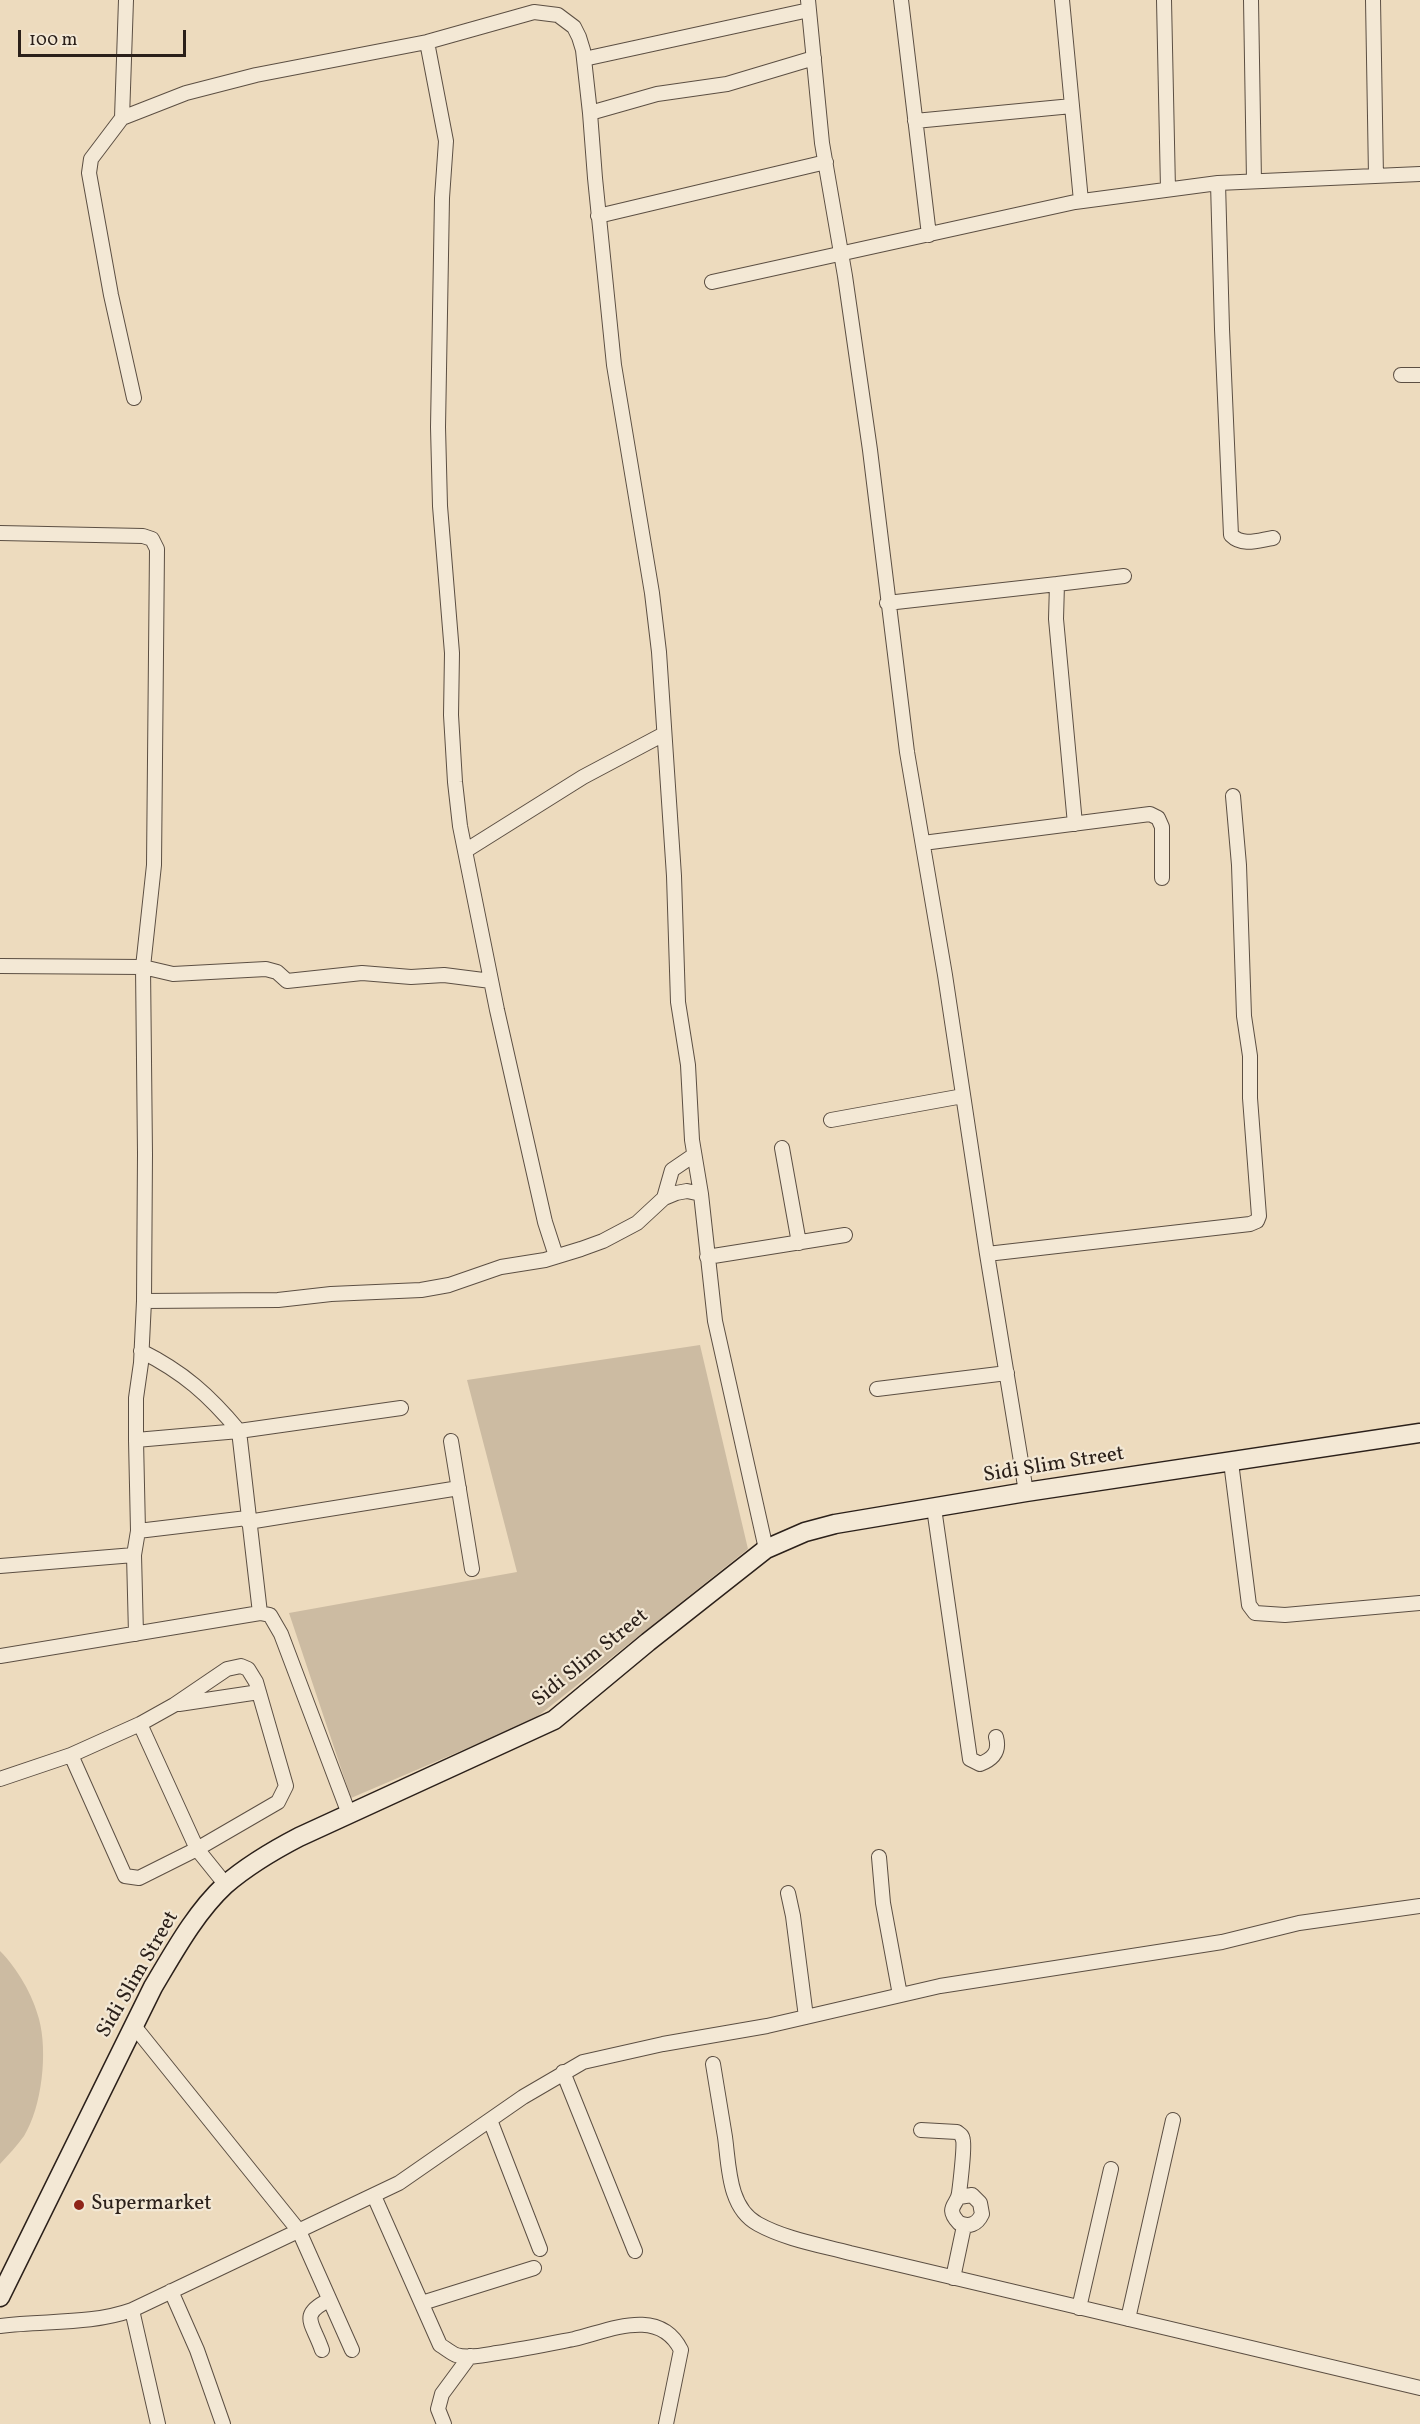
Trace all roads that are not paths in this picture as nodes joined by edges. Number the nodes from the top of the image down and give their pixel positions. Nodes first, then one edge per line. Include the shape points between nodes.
1 (126, 0) edge
2 (901, 0) edge
3 (1062, 0) edge
4 (1164, 0) edge
5 (1251, 0) edge
6 (1373, 0) edge
7 (809, 5) edge
8 (427, 42) junction
9 (814, 58) junction
10 (584, 59) junction
11 (1072, 106) junction
12 (590, 113) junction
13 (122, 117) junction
14 (915, 120) junction
15 (826, 162) junction
16 (1420, 174) edge
17 (1376, 176) junction
18 (1254, 181) junction
19 (1218, 183) junction
20 (1168, 189) junction
21 (1081, 201) junction
22 (598, 216) junction
23 (929, 235) junction
24 (841, 254) junction
25 (712, 282) dead end
26 (1401, 375) dead end
27 (1420, 375) edge
28 (134, 399) dead end
29 (0, 533) edge
30 (1273, 538) dead end
31 (1124, 576) dead end
32 (1057, 584) junction
33 (887, 603) junction
34 (664, 734) junction
35 (1233, 796) dead end
36 (1075, 824) junction
37 (922, 843) junction
38 (465, 850) junction
39 (1162, 878) dead end
40 (0, 966) edge
41 (143, 967) junction
42 (491, 981) junction
43 (963, 1096) junction
44 (831, 1120) dead end
45 (782, 1148) dead end
46 (694, 1155) junction
47 (701, 1194) junction
48 (664, 1198) junction
49 (845, 1235) dead end
50 (799, 1243) junction
51 (987, 1254) junction
52 (556, 1256) junction
53 (707, 1257) junction
54 (144, 1301) junction
55 (141, 1351) junction
56 (1007, 1373) junction
57 (877, 1389) dead end
58 (401, 1408) dead end
59 (239, 1431) junction
60 (1420, 1433) edge
61 (136, 1440) junction
62 (451, 1441) dead end
63 (1231, 1462) junction
64 (459, 1488) junction
65 (1026, 1492) junction
66 (934, 1508) junction
67 (248, 1520) junction
68 (138, 1531) junction
69 (766, 1549) junction
70 (134, 1555) junction
71 (0, 1566) edge
72 (472, 1569) dead end
73 (1420, 1603) edge
74 (260, 1613) junction
75 (136, 1634) junction
76 (0, 1656) edge
77 (259, 1692) junction
78 (174, 1705) junction
79 (140, 1724) junction
80 (996, 1737) dead end
81 (71, 1755) junction
82 (0, 1779) edge
83 (349, 1814) junction
84 (197, 1849) junction
85 (879, 1857) dead end
86 (226, 1885) junction
87 (788, 1893) dead end
88 (1420, 1906) edge
89 (900, 1995) junction
90 (806, 2017) junction
91 (134, 2026) junction
92 (713, 2064) dead end
93 (563, 2072) junction
94 (490, 2120) junction
95 (1173, 2120) dead end
96 (921, 2130) dead end
97 (1111, 2169) dead end
98 (374, 2196) junction
99 (959, 2197) junction
100 (964, 2226) junction
101 (299, 2231) junction
102 (540, 2249) dead end
103 (635, 2251) dead end
104 (534, 2268) dead end
105 (954, 2278) junction
106 (171, 2291) junction
107 (0, 2297) edge
108 (329, 2300) junction
109 (422, 2303) junction
110 (1079, 2308) junction
111 (132, 2310) junction
112 (1128, 2319) junction
113 (0, 2326) edge
114 (322, 2350) dead end
115 (352, 2350) dead end
116 (470, 2356) junction
117 (1420, 2388) edge
118 (157, 2424) edge
119 (223, 2424) edge
120 (444, 2424) edge
121 (666, 2424) edge

1 - 13 street
2 - 14 street
3 - 11 street
4 - 20 street
5 - 18 street
6 - 17 street
7 - 9 street
7 - 10 street
8 - 10 street via 520,15 548,13 574,27
8 - 13 street via 256,75 186,93
8 - 38 street via 447,141 441,226 438,427 452,653 455,782
9 - 12 street via 727,84 657,94
9 - 15 street
10 - 12 street
11 - 14 street
11 - 21 street
12 - 22 street
13 - 28 street via 91,159 88,173
14 - 23 street
15 - 22 street
15 - 24 street
16 - 17 street
17 - 18 street
18 - 19 street
19 - 20 street
19 - 30 street via 1231,535 1244,543
20 - 21 street
21 - 23 street
22 - 34 street via 614,365 652,593
23 - 24 street
24 - 25 street
24 - 33 street via 870,450
26 - 27 street
29 - 41 street via 143,536 152,539 157,549 154,865
31 - 32 street
32 - 33 street
32 - 36 street via 1056,619
33 - 37 street
34 - 38 street via 583,777
34 - 46 street via 678,1002 688,1065
35 - 51 street via 1257,1221
36 - 37 street
36 - 39 street via 1150,814 1158,818 1162,827
37 - 43 street
38 - 42 street
40 - 41 street
41 - 42 street via 173,974 266,969 287,981 362,973 444,975
41 - 54 street
42 - 52 street
43 - 44 street
43 - 51 street
45 - 50 street
46 - 47 street
46 - 48 street via 672,1170
47 - 48 street via 676,1192
47 - 53 street
48 - 52 street via 621,1231
49 - 50 street
50 - 53 street
51 - 56 street
52 - 54 street via 422,1290 269,1301
53 - 69 street via 715,1321
54 - 55 street
55 - 59 street via 189,1379
55 - 61 street
56 - 57 street
56 - 65 street
58 - 59 street
59 - 61 street
59 - 67 street
60 - 63 main road, Sidi Slim Street
61 - 68 street
62 - 64 street
63 - 65 main road, Sidi Slim Street
63 - 73 street via 1249,1605 1255,1613 1285,1615
64 - 67 street
64 - 72 street
65 - 66 main road, Sidi Slim Street
66 - 69 main road, Sidi Slim Street via 835,1524
66 - 80 street via 970,1759 980,1764 994,1756
67 - 68 street
67 - 74 street
68 - 70 street
69 - 83 main road, Sidi Slim Street via 555,1720
70 - 71 street
70 - 75 street
74 - 75 street
74 - 83 street via 274,1620
75 - 76 street
77 - 78 street
77 - 78 street via 248,1669 241,1666 227,1669
77 - 84 street via 286,1786 283,1795 278,1802
78 - 79 street
79 - 81 street
79 - 84 street
81 - 82 street
81 - 84 street via 125,1875 139,1878
83 - 86 main road, Sidi Slim Street via 275,1850
84 - 86 street
85 - 89 street
86 - 91 main road, Sidi Slim Street via 175,1949
87 - 90 street
88 - 89 street via 1299,1923 1222,1942
89 - 90 street
90 - 93 street via 606,2056
91 - 101 street
91 - 107 main road, Sidi Slim Street
92 - 105 street via 732,2188 756,2224 850,2253
93 - 94 street
93 - 103 street
94 - 98 street
94 - 102 street
95 - 112 street
96 - 99 street via 957,2132 962,2136
97 - 110 street
98 - 101 street
98 - 109 street
99 - 100 street via 952,2212
99 - 100 street via 972,2195 982,2208 977,2222
100 - 105 street
101 - 106 street
101 - 108 street
104 - 109 street
105 - 110 street
106 - 111 street
106 - 119 street
108 - 114 street via 310,2313
108 - 115 street
109 - 116 street via 440,2345 456,2355
110 - 112 street
111 - 113 street via 86,2320
111 - 118 street
112 - 117 street
116 - 120 street via 442,2394 438,2409
116 - 121 street via 566,2340 628,2324 667,2331 681,2350

